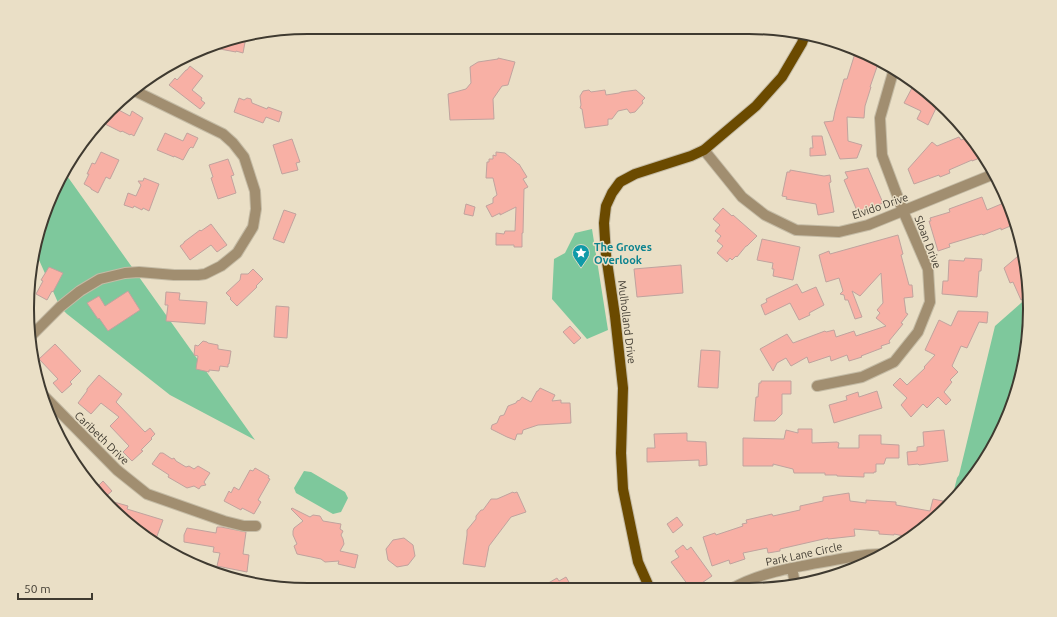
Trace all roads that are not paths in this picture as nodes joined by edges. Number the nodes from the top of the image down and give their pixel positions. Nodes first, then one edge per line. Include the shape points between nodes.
1 (803, 39) edge
2 (892, 75) edge
3 (139, 93) edge
4 (704, 150) junction
5 (989, 176) edge
6 (904, 211) junction
7 (35, 332) edge
8 (817, 386) dead end
9 (51, 403) edge
10 (256, 526) dead end
11 (869, 555) edge
12 (792, 568) junction
13 (794, 579) edge
14 (647, 583) edge
15 (745, 583) edge

1 - 4 main road, Mulholland Drive via 782,77 756,106
2 - 6 street, Sloan Drive via 880,118 882,155
3 - 7 street via 222,134 233,143 244,157 255,191 256,209 252,227 237,254 205,274 140,272 100,279 60,307
4 - 6 street, Elvido Drive via 742,197 765,215 796,230 839,232 868,225
4 - 14 main road, Mulholland Drive via 635,174 620,182 606,206 606,255 623,388 623,489 638,562
5 - 6 street, Elvido Drive
6 - 8 street, Sloan Drive via 928,270 930,302 918,332 894,362 862,377
9 - 10 street, Caribeth Drive via 117,470 147,494 224,522
11 - 12 street, Park Lane Circle
12 - 13 street
12 - 15 street, Park Lane Circle via 765,574

